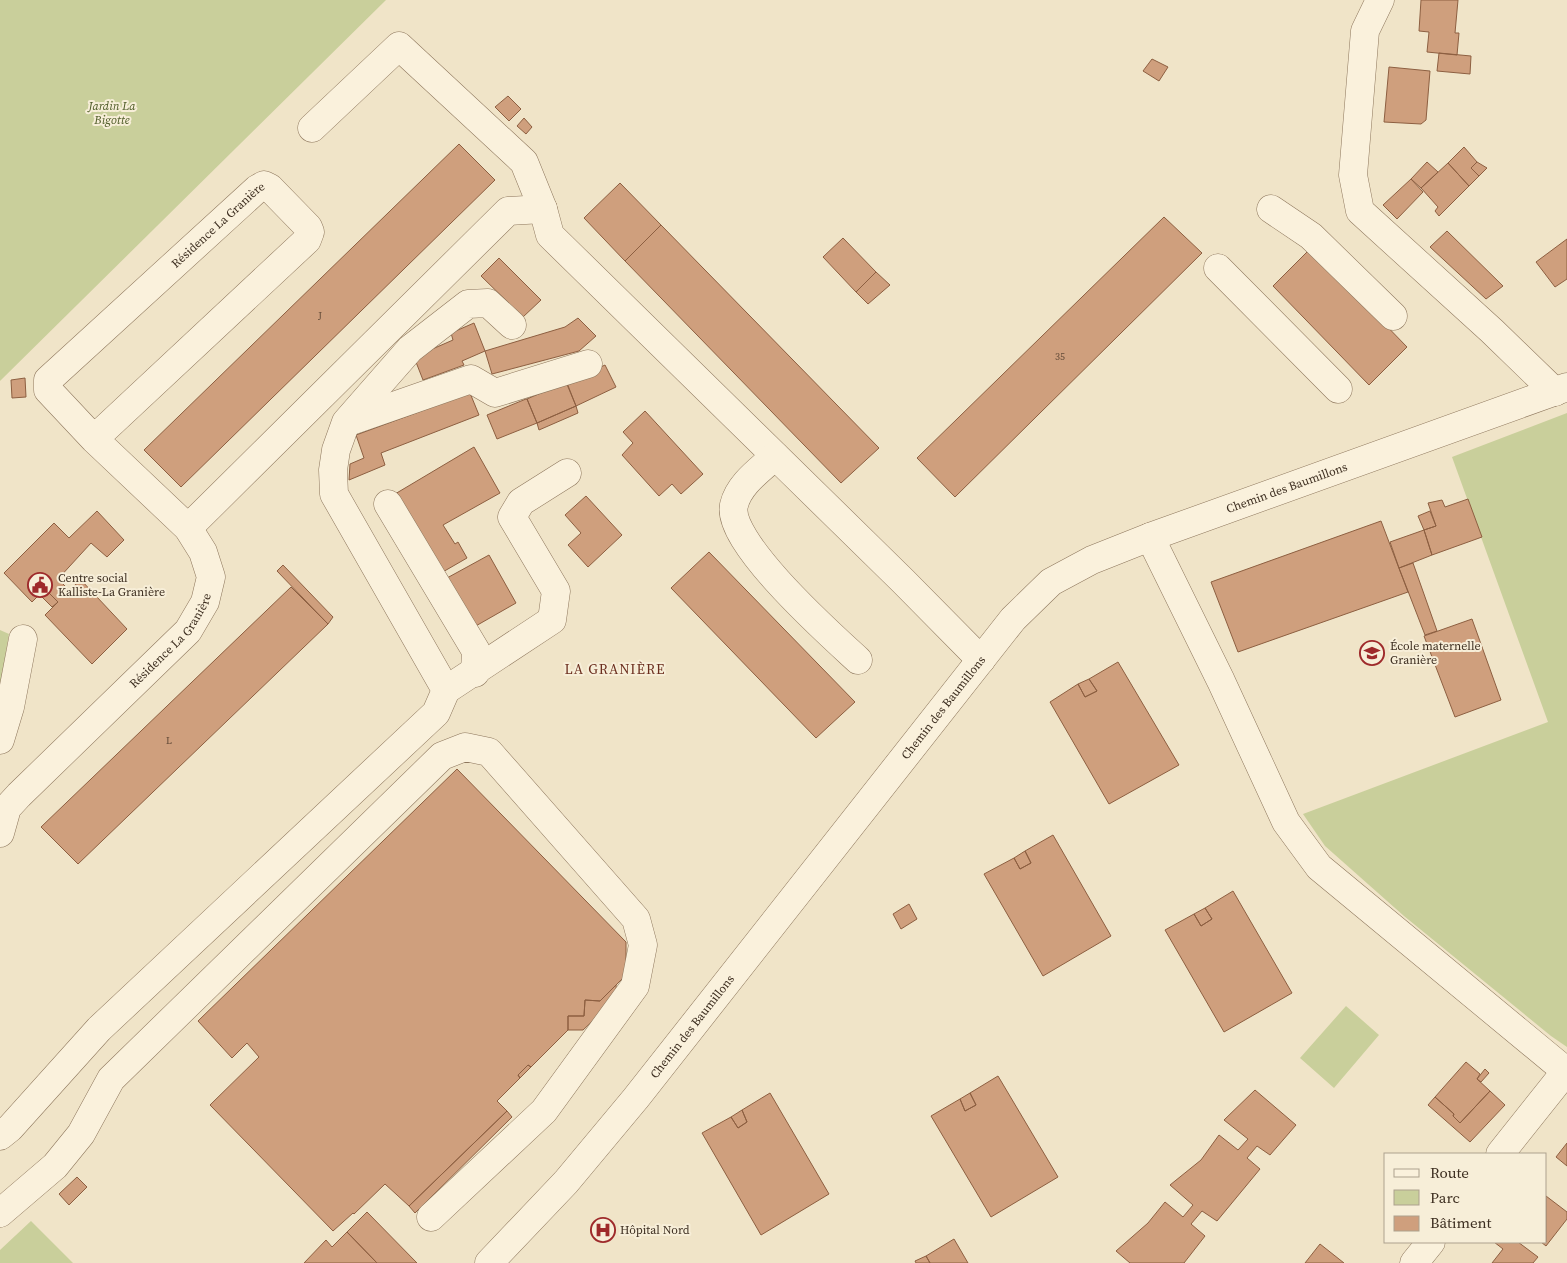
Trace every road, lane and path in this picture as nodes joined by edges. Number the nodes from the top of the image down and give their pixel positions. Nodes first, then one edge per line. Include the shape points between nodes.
1 (1380, 0) edge
2 (312, 128) dead end
3 (543, 209) junction
4 (1270, 209) dead end
5 (1218, 268) dead end
6 (1393, 316) dead end
7 (512, 325) dead end
8 (588, 364) dead end
9 (1338, 389) dead end
10 (1561, 390) edge
11 (346, 422) junction
12 (94, 439) junction
13 (775, 456) junction
14 (567, 473) dead end
15 (388, 504) dead end
16 (188, 528) junction
17 (1150, 538) junction
18 (23, 639) dead end
19 (858, 660) dead end
20 (981, 660) junction
21 (475, 673) junction
22 (446, 690) junction
23 (0, 740) edge
24 (0, 833) edge
25 (1566, 1072) edge
26 (0, 1136) edge
27 (1501, 1153) edge
28 (0, 1213) edge
29 (431, 1217) dead end
30 (1430, 1243) edge
31 (489, 1263) edge
32 (1414, 1263) edge

1 - 10 street via 1365,32 1353,175 1360,210
2 - 3 street via 399,46 524,162
3 - 13 street via 550,235
3 - 16 street via 508,211
4 - 6 street via 1311,236
5 - 9 street
7 - 11 street via 488,303 468,304 410,349
8 - 11 street via 495,393 471,379
10 - 17 street, Chemin des Baumillons
11 - 22 street via 336,450 334,494
12 - 12 street, Résidence La Granière via 307,240 308,227 270,188 257,189 48,380 48,390
12 - 16 street, Résidence La Granière
13 - 19 street via 742,488 733,506 738,528 804,610
13 - 20 street
14 - 21 street via 521,502 512,517 556,591 552,620
15 - 21 street via 476,651
16 - 24 street, Résidence La Granière via 203,552 211,577 205,602 188,631 19,795 7,808
17 - 20 street, Chemin des Baumillons via 1092,560 1051,582 1013,619
17 - 25 street via 1286,822 1319,867
18 - 23 street
20 - 31 street, Chemin des Baumillons via 636,1098 566,1182
21 - 22 street
22 - 26 street via 436,713 99,1029
25 - 27 street
28 - 29 street via 55,1166 81,1134 111,1079 442,756 465,747 490,752 636,919 643,945 636,986 544,1111
30 - 32 street

